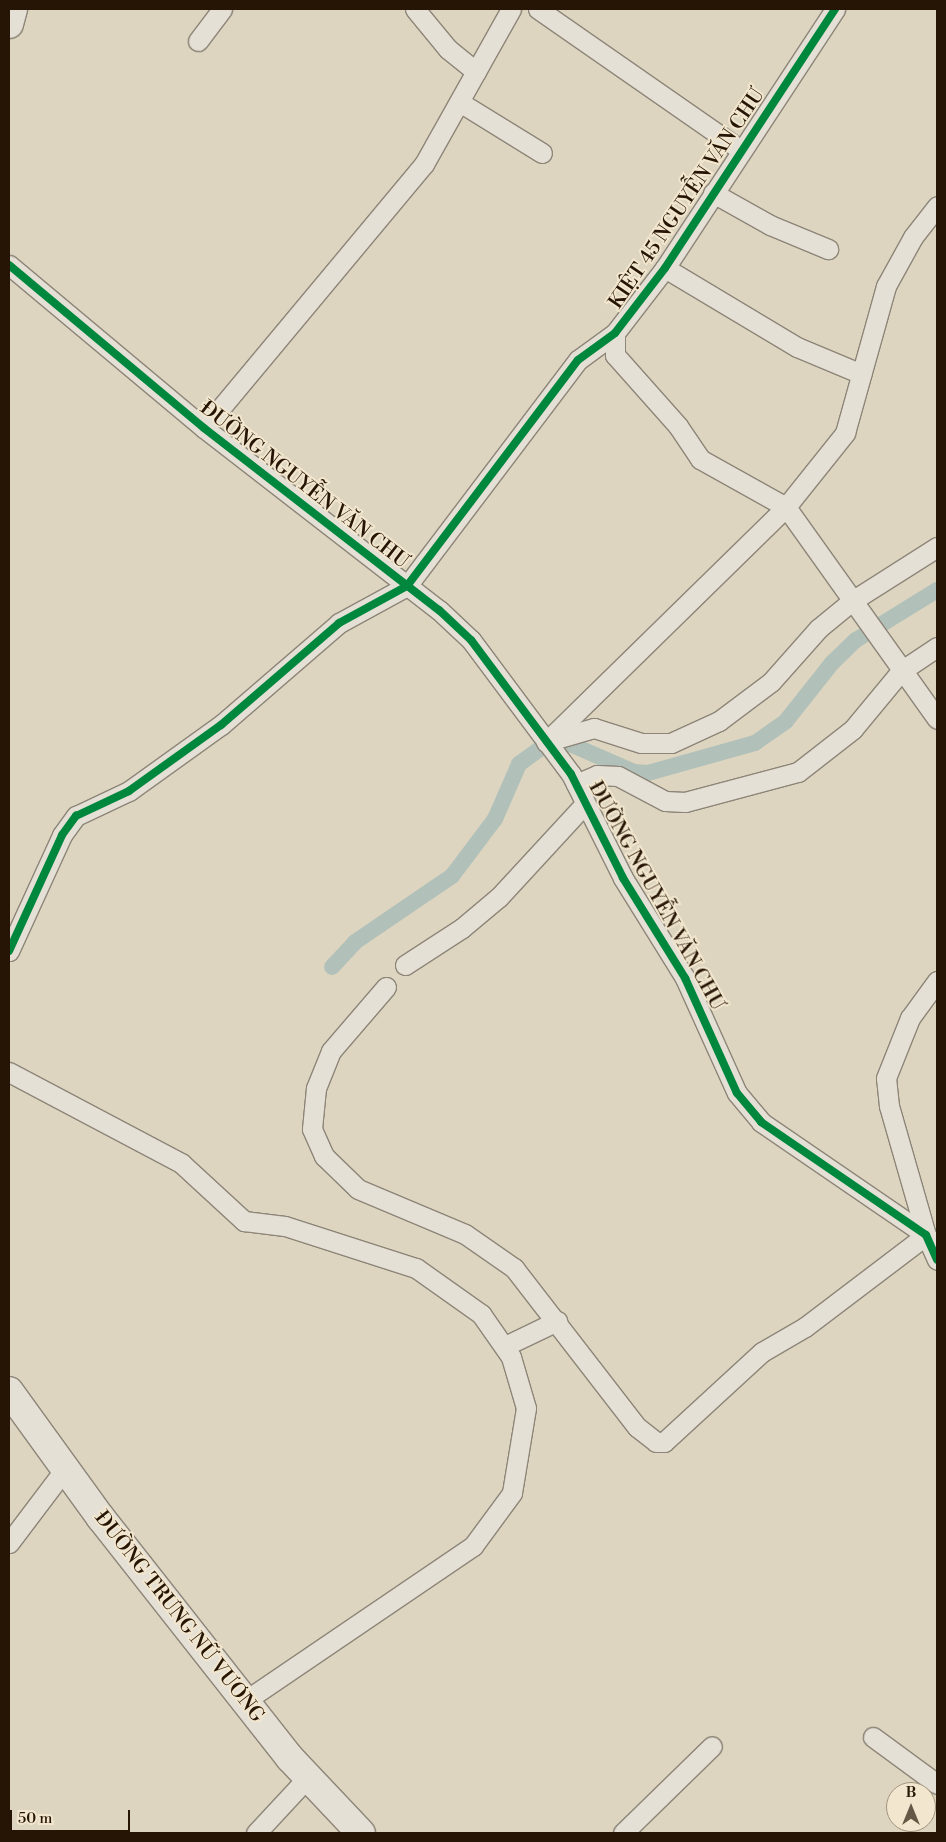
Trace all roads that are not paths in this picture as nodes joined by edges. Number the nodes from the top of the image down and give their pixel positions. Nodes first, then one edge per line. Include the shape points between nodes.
1 (13, 9) edge
2 (222, 9) edge
3 (414, 9) edge
4 (511, 9) edge
5 (538, 9) edge
6 (835, 9) edge
7 (9, 24) edge
8 (198, 41) dead end
9 (476, 72) junction
10 (461, 103) junction
11 (742, 150) junction
12 (542, 153) dead end
13 (713, 193) junction
14 (937, 206) edge
15 (828, 249) dead end
16 (9, 265) edge
17 (665, 268) junction
18 (615, 333) junction
19 (862, 374) junction
20 (204, 428) junction
21 (786, 507) junction
22 (937, 547) edge
23 (406, 586) junction
24 (853, 602) junction
25 (937, 647) edge
26 (900, 671) junction
27 (937, 719) edge
28 (551, 747) junction
29 (574, 779) junction
30 (584, 804) junction
31 (9, 951) edge
32 (405, 965) dead end
33 (937, 981) edge
34 (386, 987) dead end
35 (9, 1072) edge
36 (926, 1235) junction
37 (937, 1260) edge
38 (551, 1324) junction
39 (511, 1344) junction
40 (9, 1391) edge
41 (65, 1469) junction
42 (9, 1542) edge
43 (245, 1701) junction
44 (873, 1737) dead end
45 (712, 1746) dead end
46 (308, 1777) junction
47 (937, 1784) edge
48 (256, 1833) edge
49 (361, 1833) edge
50 (623, 1833) edge

1 - 7 street
2 - 8 street
3 - 9 street via 448,49
4 - 9 street
5 - 11 street
6 - 11 street, KIỆT 45 NGUYỄN VĂN CHƯ
9 - 10 street
10 - 12 street
10 - 20 street via 406,188
11 - 13 street, KIỆT 45 NGUYỄN VĂN CHƯ
13 - 15 street via 770,225
13 - 17 street, KIỆT 45 NGUYỄN VĂN CHƯ
14 - 19 street via 912,236 886,286
16 - 20 street, ĐƯỜNG NGUYỄN VĂN CHƯ
17 - 18 street, KIỆT 45 NGUYỄN VĂN CHƯ
17 - 19 street via 797,347
18 - 21 street via 615,354 700,459
18 - 23 street, KIỆT 45 NGUYỄN VĂN CHƯ via 578,360
19 - 21 street via 845,433
20 - 23 street, ĐƯỜNG NGUYỄN VĂN CHƯ
21 - 24 street
21 - 28 street
22 - 24 street
23 - 28 street, ĐƯỜNG NGUYỄN VĂN CHƯ via 471,640
23 - 31 street via 339,622 221,725 129,791 76,816 62,835
24 - 26 street
24 - 28 street via 819,628 771,682 719,721 671,743 641,743 594,728
25 - 26 street
26 - 27 street
26 - 29 street via 845,736 811,765 785,776 675,803 618,776
28 - 29 street, ĐƯỜNG NGUYỄN VĂN CHƯ
29 - 30 street, ĐƯỜNG NGUYỄN VĂN CHƯ
30 - 32 street via 486,908
30 - 36 street, ĐƯỜNG NGUYỄN VĂN CHƯ via 684,978 737,1093 761,1122
33 - 36 street via 910,1018 886,1078 889,1106
34 - 38 street via 331,1050 312,1114 318,1144 333,1168 358,1189 465,1234 514,1268
35 - 39 street via 181,1163 244,1221 285,1226 416,1268 472,1306
36 - 37 street
36 - 38 street via 805,1327 762,1352 664,1442 656,1442 637,1427
38 - 39 street
39 - 43 street via 526,1408 512,1493 473,1546
40 - 41 street, ĐƯỜNG TRƯNG NỮ VƯƠNG
41 - 42 street
41 - 43 street, ĐƯỜNG TRƯNG NỮ VƯƠNG
43 - 46 street, ĐƯỜNG TRƯNG NỮ VƯƠNG
44 - 47 street
45 - 50 street
46 - 48 street
46 - 49 street, ĐƯỜNG TRƯNG NỮ VƯƠNG

